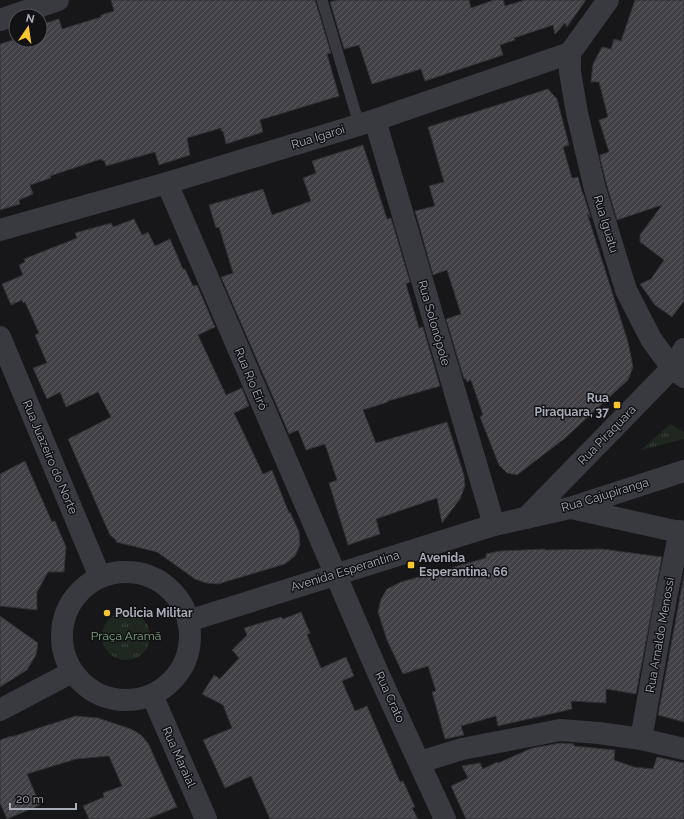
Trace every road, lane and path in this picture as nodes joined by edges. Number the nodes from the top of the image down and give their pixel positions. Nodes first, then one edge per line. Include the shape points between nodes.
1 (58, 0) edge
2 (322, 0) edge
3 (608, 0) edge
4 (0, 20) edge
5 (570, 53) junction
6 (367, 122) junction
7 (167, 183) junction
8 (0, 230) edge
9 (0, 337) edge
10 (684, 349) edge
11 (678, 373) edge
12 (684, 471) edge
13 (570, 508) junction
14 (526, 518) junction
15 (494, 525) junction
16 (682, 532) edge
17 (335, 574) junction
18 (100, 577) junction
19 (188, 621) junction
20 (72, 672) junction
21 (152, 695) junction
22 (0, 710) edge
23 (641, 739) junction
24 (684, 749) edge
25 (420, 762) junction
26 (206, 819) edge
27 (445, 819) edge

1 - 4 street
2 - 6 lane
3 - 5 street
5 - 6 street, Rua Igaroi
5 - 11 street, Rua Iguatu via 570,72 595,189 626,290 651,339
6 - 7 street, Rua Igaroi
6 - 15 street, Rua Solonópole
7 - 8 street, Rua Igaroi
7 - 17 street, Rua Rio Eiró
9 - 18 street, Rua Juazeiro do Norte
10 - 11 street, Rua Piraquara
11 - 14 street, Rua Piraquara
12 - 13 street, Rua Cajupiranga
13 - 14 street, Rua Cajupiranga
13 - 16 street
14 - 15 street, Avenida Esperantina
15 - 17 street, Avenida Esperantina
16 - 23 street, Rua Arnaldo Menossi via 666,598
17 - 19 street, Avenida Esperantina
17 - 25 street, Rua Crato
18 - 19 street via 122,572 144,575 164,584 179,600
18 - 20 street via 84,587 72,601 64,618 64,655
19 - 21 street via 190,638 187,656 180,672
20 - 21 street via 84,685 100,695 117,700 135,700
20 - 22 street
21 - 26 street, Rua Maraial
23 - 24 street
23 - 25 street via 560,730 462,749
25 - 27 street, Rua Crato

